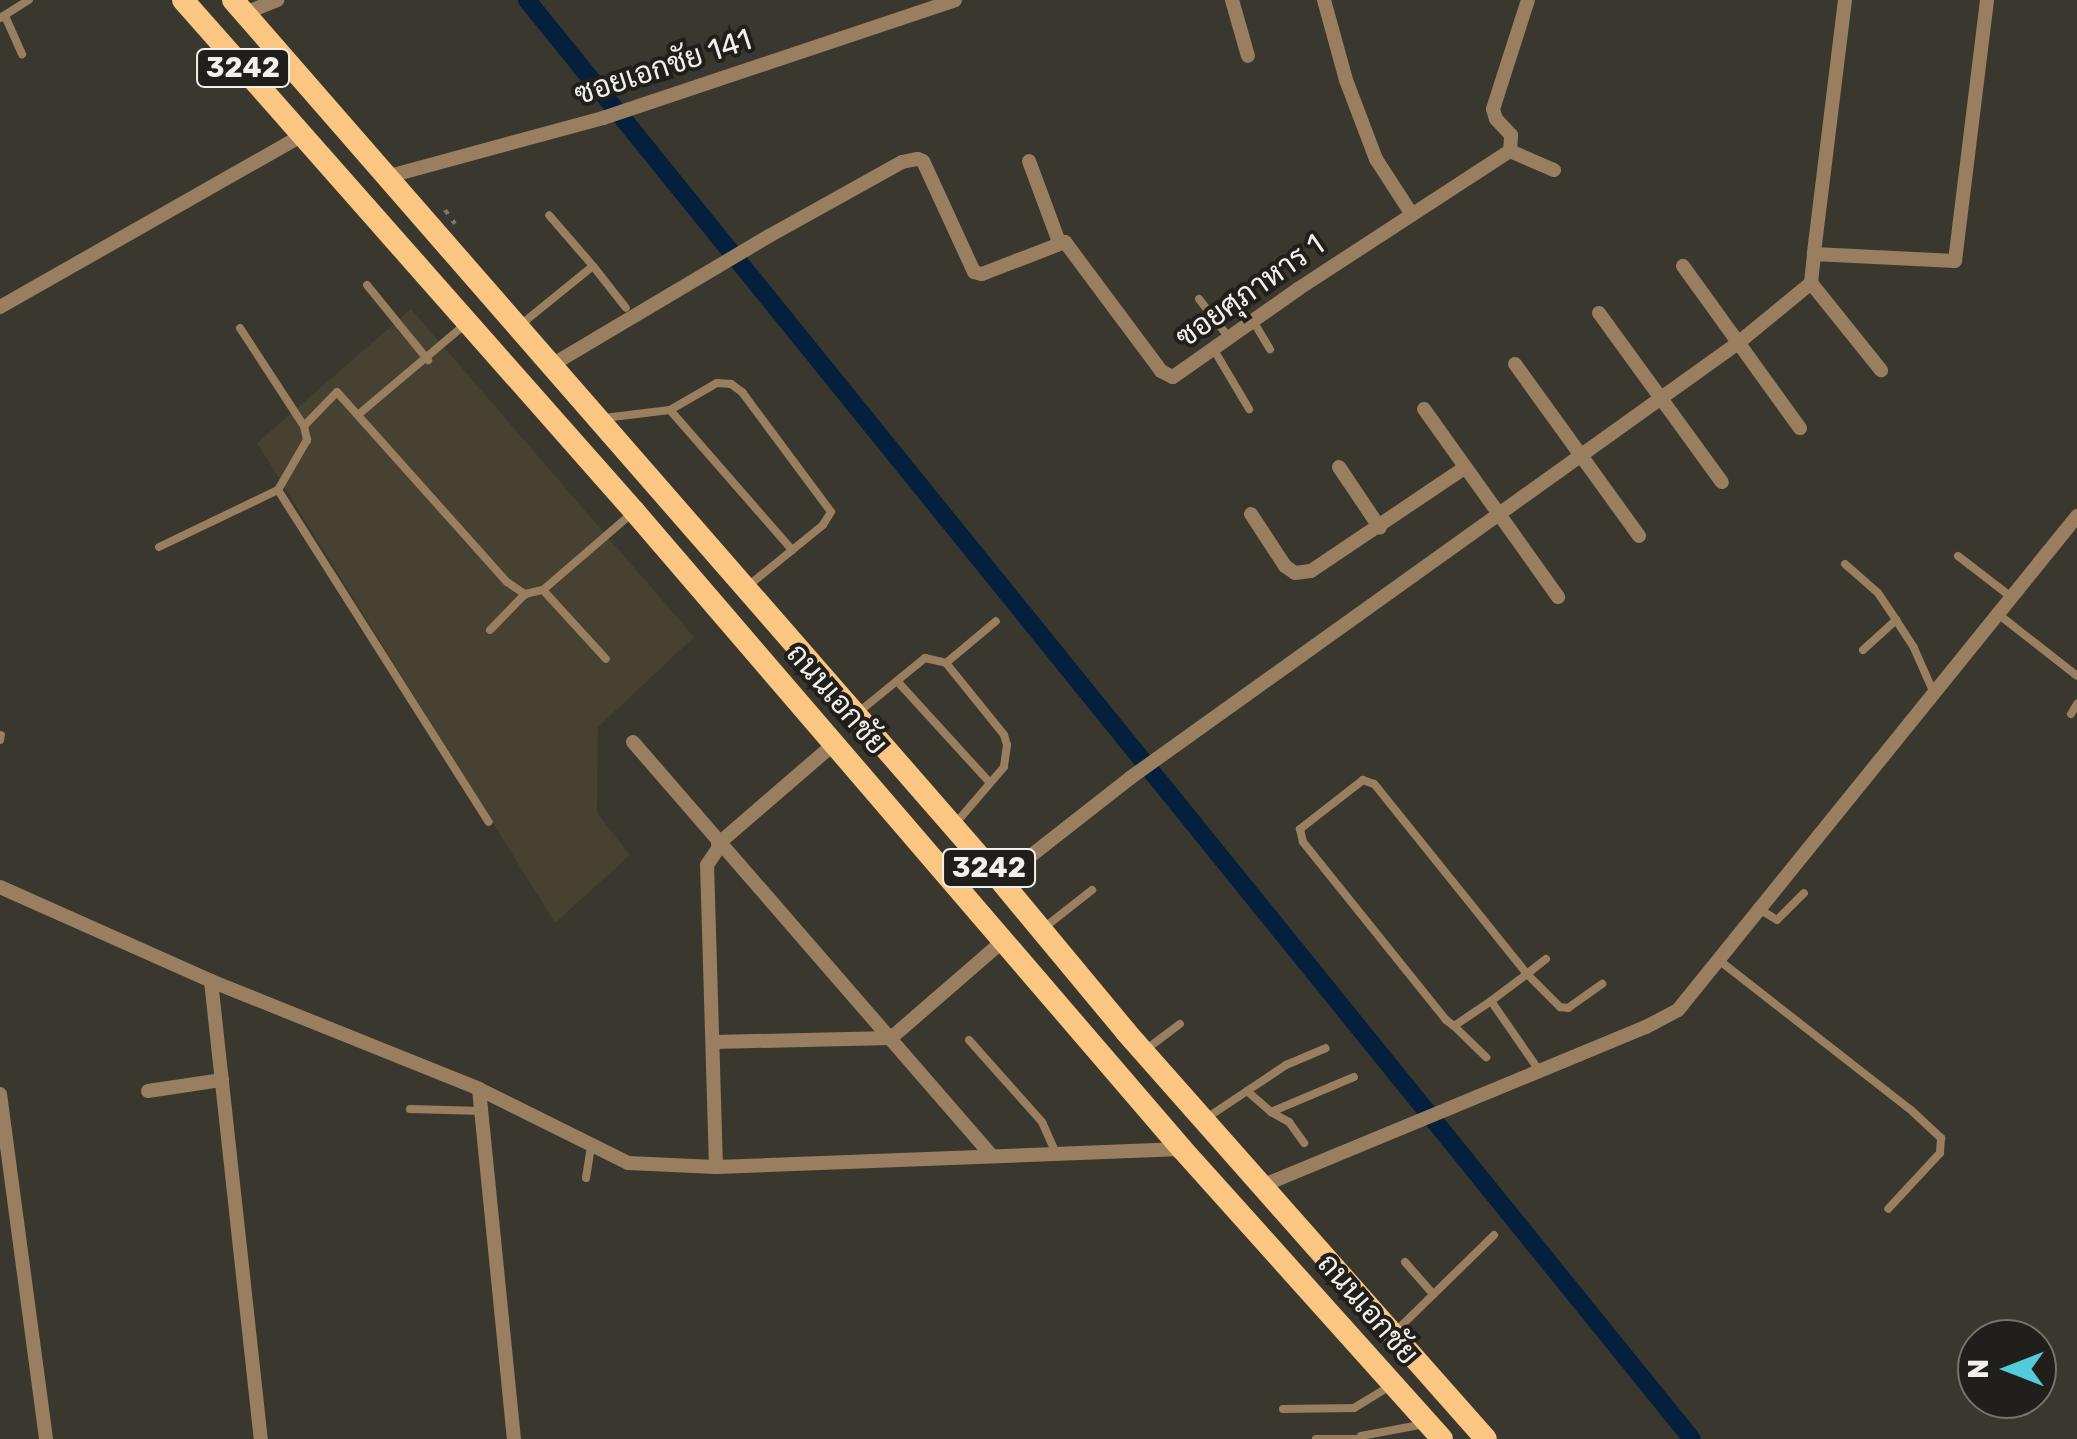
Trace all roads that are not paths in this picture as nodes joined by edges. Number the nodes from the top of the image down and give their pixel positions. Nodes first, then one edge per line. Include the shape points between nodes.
1 (29, 0) edge
2 (184, 0) edge
3 (277, 0) edge
4 (955, 0) edge
5 (1232, 0) edge
6 (1324, 0) edge
7 (1528, 0) edge
8 (1844, 0) edge
9 (1986, 0) edge
10 (239, 7) edge
11 (2, 17) edge
12 (22, 54) dead end
13 (1248, 56) dead end
14 (303, 135) junction
15 (1510, 151) junction
16 (1029, 161) dead end
17 (1554, 170) dead end
18 (386, 178) junction
19 (1411, 213) junction
20 (549, 215) dead end
21 (1059, 242) junction
22 (1814, 254) junction
23 (593, 266) junction
24 (1684, 266) dead end
25 (1811, 283) junction
26 (368, 286) dead end
27 (1199, 299) dead end
28 (0, 307) edge
29 (626, 308) dead end
30 (1599, 313) dead end
31 (1254, 321) junction
32 (466, 323) junction
33 (519, 326) junction
34 (240, 328) dead end
35 (1230, 339) junction
36 (1738, 343) junction
37 (1270, 348) dead end
38 (1214, 350) junction
39 (428, 360) junction
40 (1516, 364) dead end
41 (550, 366) junction
42 (1881, 370) dead end
43 (1657, 398) junction
44 (1249, 409) dead end
45 (1424, 409) dead end
46 (670, 410) junction
47 (359, 414) junction
48 (596, 419) junction
49 (304, 426) junction
50 (1800, 428) dead end
51 (1580, 456) junction
52 (1339, 467) dead end
53 (1464, 468) junction
54 (1722, 482) dead end
55 (278, 490) junction
56 (634, 510) junction
57 (1500, 512) junction
58 (1252, 514) dead end
59 (2077, 516) edge
60 (1380, 528) junction
61 (1639, 536) dead end
62 (159, 547) dead end
63 (792, 550) junction
64 (1958, 556) dead end
65 (1845, 564) dead end
66 (745, 588) junction
67 (543, 590) junction
68 (524, 594) junction
69 (2010, 596) junction
70 (1558, 597) dead end
71 (1998, 613) junction
72 (1896, 620) junction
73 (996, 621) dead end
74 (490, 630) dead end
75 (1863, 650) dead end
76 (606, 659) dead end
77 (946, 663) junction
78 (2077, 676) edge
79 (896, 681) junction
80 (1933, 691) junction
81 (2077, 704) edge
82 (2070, 714) dead end
83 (855, 715) junction
84 (633, 742) dead end
85 (835, 743) junction
86 (990, 783) junction
87 (489, 822) dead end
88 (953, 826) junction
89 (719, 845) junction
90 (1000, 880) junction
91 (0, 887) edge
92 (1092, 890) dead end
93 (1804, 893) dead end
94 (1760, 910) junction
95 (1042, 930) junction
96 (1004, 940) junction
97 (1546, 959) dead end
98 (1720, 961) junction
99 (1528, 974) junction
100 (211, 982) junction
101 (1602, 984) dead end
102 (1491, 1001) junction
103 (1180, 1024) dead end
104 (1454, 1026) junction
105 (891, 1038) junction
106 (968, 1040) dead end
107 (714, 1042) junction
108 (1326, 1048) dead end
109 (1144, 1051) junction
110 (1486, 1057) dead end
111 (1538, 1069) junction
112 (1354, 1078) dead end
113 (222, 1080) junction
114 (480, 1088) junction
115 (148, 1090) dead end
116 (1247, 1090) junction
117 (0, 1094) edge
118 (410, 1109) dead end
119 (482, 1111) junction
120 (1271, 1112) junction
121 (1213, 1127) junction
122 (1304, 1143) dead end
123 (591, 1148) junction
124 (1182, 1149) junction
125 (1056, 1154) junction
126 (992, 1156) junction
127 (716, 1167) junction
128 (586, 1178) dead end
129 (1264, 1185) junction
130 (1888, 1209) dead end
131 (1494, 1234) dead end
132 (1404, 1262) dead end
133 (1434, 1294) junction
134 (1394, 1333) junction
135 (1394, 1384) junction
136 (1283, 1409) dead end
137 (1435, 1431) edge
138 (1361, 1438) edge
139 (46, 1439) edge
140 (261, 1439) edge
141 (514, 1439) edge
142 (1316, 1439) edge
143 (1486, 1439) edge

1 - 11 lane
2 - 14 main road, ถนนเอกชัย / 3242
3 - 10 street
4 - 18 street, ซอยเอกชัย 141 via 604,118
5 - 13 street
6 - 19 street via 1376,159
7 - 15 street via 1493,109 1510,135
8 - 22 street
9 - 22 street via 1955,261
10 - 18 main road, ถนนเอกชัย / 3242
11 - 12 lane
14 - 28 street
14 - 32 main road, ถนนเอกชัย / 3242
15 - 17 street
15 - 19 street, ซอยศุภาหาร 1
16 - 21 street
18 - 33 main road, ถนนเอกชัย / 3242
19 - 31 street, ซอยศุภาหาร 1
20 - 23 lane
21 - 38 street, ซอยศุภาหาร 1 via 1072,246 1166,376
21 - 41 street via 974,272 923,161 902,162
22 - 25 street
23 - 29 lane
23 - 33 lane
24 - 36 street
25 - 36 street
25 - 42 street
26 - 39 lane
27 - 35 lane
30 - 43 street
31 - 35 street, ซอยศุภาหาร 1
31 - 37 lane
32 - 39 lane
32 - 56 main road, ถนนเอกชัย / 3242
33 - 41 main road, ถนนเอกชัย / 3242
34 - 49 lane
35 - 38 street, ซอยศุภาหาร 1
36 - 43 street
36 - 50 street
38 - 44 lane
39 - 47 lane
40 - 51 street
41 - 48 main road, ถนนเอกชัย / 3242
43 - 51 street
43 - 54 street
45 - 53 street
46 - 48 lane
46 - 63 lane
46 - 63 lane via 717,383 742,392 830,508 823,524
47 - 49 lane via 333,392
47 - 68 lane
48 - 66 main road, ถนนเอกชัย / 3242
49 - 55 lane via 308,440
51 - 57 street
51 - 61 street
52 - 60 street
53 - 57 street
53 - 60 street
55 - 62 lane
55 - 87 lane
56 - 67 lane
56 - 85 main road, ถนนเอกชัย / 3242
57 - 70 street
57 - 90 street via 1130,778
58 - 60 street via 1296,573
59 - 69 street
63 - 66 lane
64 - 69 lane
65 - 72 lane
66 - 83 main road, ถนนเอกชัย / 3242
67 - 68 lane
67 - 76 lane
68 - 74 lane
69 - 71 street
71 - 78 lane
71 - 80 street
72 - 75 lane
72 - 80 lane
73 - 77 lane
77 - 79 lane via 925,658
77 - 86 lane via 1004,735 1007,756
79 - 83 lane
79 - 86 lane
80 - 94 street
81 - 82 lane
83 - 88 main road, ถนนเอกชัย / 3242
84 - 89 street
85 - 89 street
85 - 96 main road, ถนนเอกชัย / 3242
86 - 88 lane
88 - 90 main road, ถนนเอกชัย / 3242
89 - 105 street
89 - 107 street via 707,865
90 - 95 main road, ถนนเอกชัย / 3242
91 - 100 street
92 - 95 lane
93 - 94 lane via 1777,920
94 - 98 street
95 - 109 main road, ถนนเอกชัย / 3242
96 - 105 street
96 - 124 main road, ถนนเอกชัย / 3242
97 - 99 lane
98 - 111 street via 1663,1019
98 - 130 lane via 1941,1138 1940,1153
99 - 101 lane via 1565,1009
99 - 102 lane
99 - 104 lane via 1374,784 1363,780 1300,834
100 - 113 street
100 - 114 street
102 - 104 lane
102 - 111 lane
103 - 109 lane
104 - 110 lane
105 - 107 street
105 - 126 street
106 - 125 lane via 1042,1122
107 - 127 street
108 - 116 lane
109 - 121 main road, ถนนเอกชัย / 3242
111 - 129 street
112 - 120 lane
113 - 115 street
113 - 140 street
114 - 119 street
114 - 123 street
116 - 120 lane
116 - 121 lane
117 - 139 street
118 - 119 lane
119 - 141 street
120 - 122 lane via 1289,1122
121 - 124 main road
121 - 129 main road, ถนนเอกชัย / 3242
123 - 127 street via 653,1167
123 - 128 lane
124 - 125 street
124 - 135 main road, ถนนเอกชัย / 3242
125 - 126 street
126 - 127 street
129 - 134 main road, ถนนเอกชัย / 3242
131 - 133 lane
132 - 133 lane
133 - 134 lane
134 - 143 main road, ถนนเอกชัย / 3242
135 - 136 lane via 1354,1408
135 - 137 main road, ถนนเอกชัย / 3242
137 - 138 lane
138 - 142 lane

